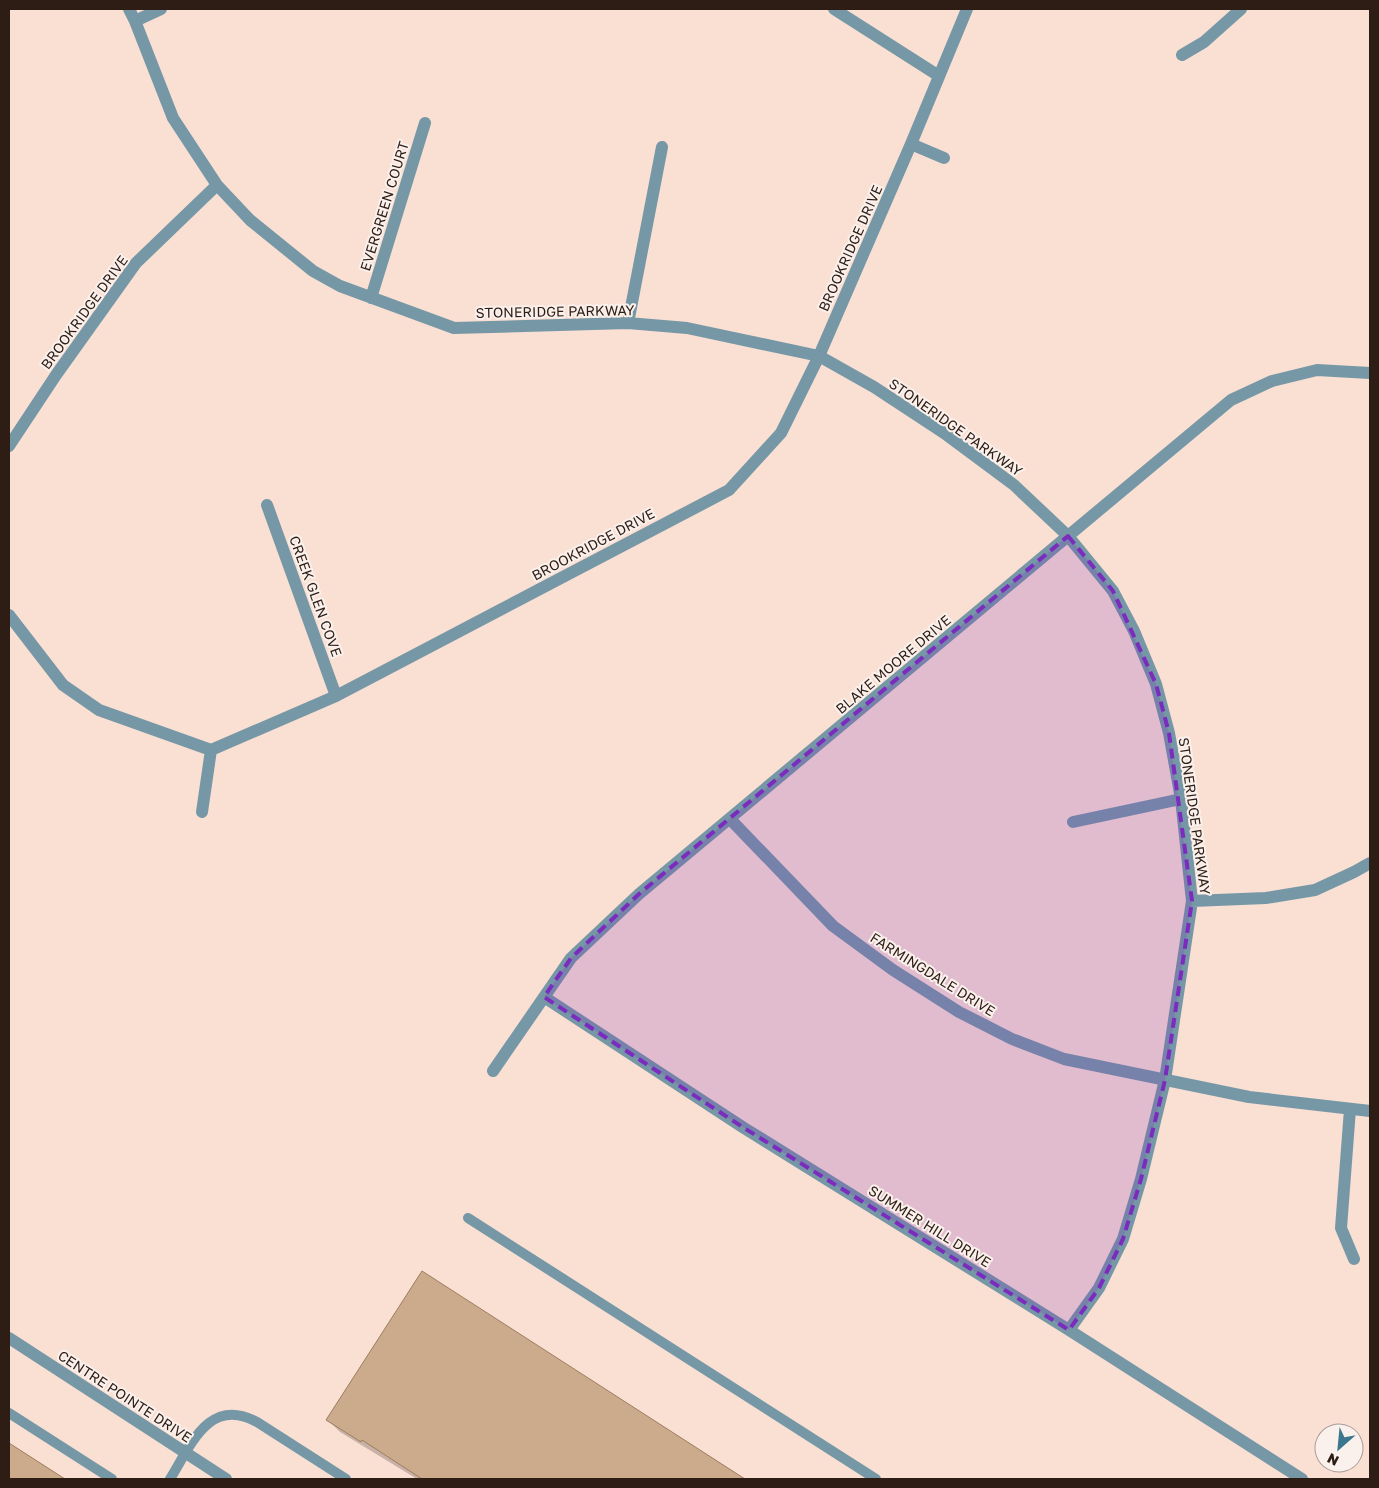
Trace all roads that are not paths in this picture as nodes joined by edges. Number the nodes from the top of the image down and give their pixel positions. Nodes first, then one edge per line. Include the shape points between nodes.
1 (129, 9) edge
2 (162, 9) edge
3 (834, 9) edge
4 (967, 9) edge
5 (1241, 9) edge
6 (135, 21) junction
7 (1182, 56) dead end
8 (939, 76) junction
9 (425, 123) dead end
10 (912, 144) junction
11 (662, 148) dead end
12 (944, 158) dead end
13 (217, 185) junction
14 (371, 298) junction
15 (628, 323) junction
16 (819, 356) junction
17 (1370, 373) edge
18 (9, 446) edge
19 (268, 505) dead end
20 (1068, 536) junction
21 (9, 615) edge
22 (336, 696) junction
23 (211, 750) junction
24 (1180, 799) junction
25 (202, 812) dead end
26 (731, 820) junction
27 (1073, 822) dead end
28 (1370, 863) edge
29 (1192, 901) junction
30 (544, 997) junction
31 (493, 1071) dead end
32 (1165, 1080) junction
33 (1350, 1109) junction
34 (1370, 1111) edge
35 (468, 1218) dead end
36 (1354, 1259) dead end
37 (1069, 1330) junction
38 (9, 1338) edge
39 (9, 1413) edge
40 (186, 1453) junction
41 (112, 1479) edge
42 (170, 1479) edge
43 (226, 1479) edge
44 (346, 1479) edge
45 (876, 1479) edge
46 (1302, 1479) edge

1 - 6 street, STONERIDGE PARKWAY
2 - 6 street
3 - 8 street
4 - 8 street, BROOKRIDGE DRIVE
5 - 7 street via 1204,42
6 - 13 street, STONERIDGE PARKWAY via 173,118
8 - 10 street, BROOKRIDGE DRIVE
9 - 14 street, EVERGREEN COURT
10 - 12 street
10 - 16 street, BROOKRIDGE DRIVE
11 - 15 street
13 - 14 street, STONERIDGE PARKWAY via 250,220 313,271
13 - 18 street, BROOKRIDGE DRIVE via 136,262
14 - 15 street, STONERIDGE PARKWAY via 454,328
15 - 16 street, STONERIDGE PARKWAY via 687,328
16 - 20 street, STONERIDGE PARKWAY via 944,433 1014,485
16 - 22 street, BROOKRIDGE DRIVE via 781,433 728,490
17 - 20 street, BLAKE MOORE DRIVE via 1317,370 1272,381 1231,400
19 - 22 street, CREEK GLEN COVE
20 - 24 street, STONERIDGE PARKWAY via 1113,591 1134,631 1156,684 1169,734
20 - 26 street, BLAKE MOORE DRIVE
21 - 23 street via 63,685 99,710
22 - 23 street, BROOKRIDGE DRIVE
23 - 25 street
24 - 27 street
24 - 29 street, STONERIDGE PARKWAY
26 - 30 street, BLAKE MOORE DRIVE via 639,894 571,958
26 - 32 street, FARMINGDALE DRIVE via 833,926 958,1012 1012,1039 1064,1059
28 - 29 street via 1315,890 1266,898
29 - 32 street, STONERIDGE PARKWAY
30 - 31 street, BLAKE MOORE DRIVE
30 - 37 street, SUMMER HILL DRIVE via 744,1128
32 - 33 street, FARMINGDALE DRIVE via 1249,1097
32 - 37 street, STONERIDGE PARKWAY via 1123,1239 1100,1288
33 - 34 street, FARMINGDALE DRIVE
33 - 36 street via 1341,1228
35 - 45 lane
37 - 46 street, SUMMER HILL DRIVE
38 - 40 street, CENTRE POINTE DRIVE
39 - 41 lane
40 - 42 lane
40 - 43 street, CENTRE POINTE DRIVE
40 - 44 lane via 210,1421 223,1415 241,1415

